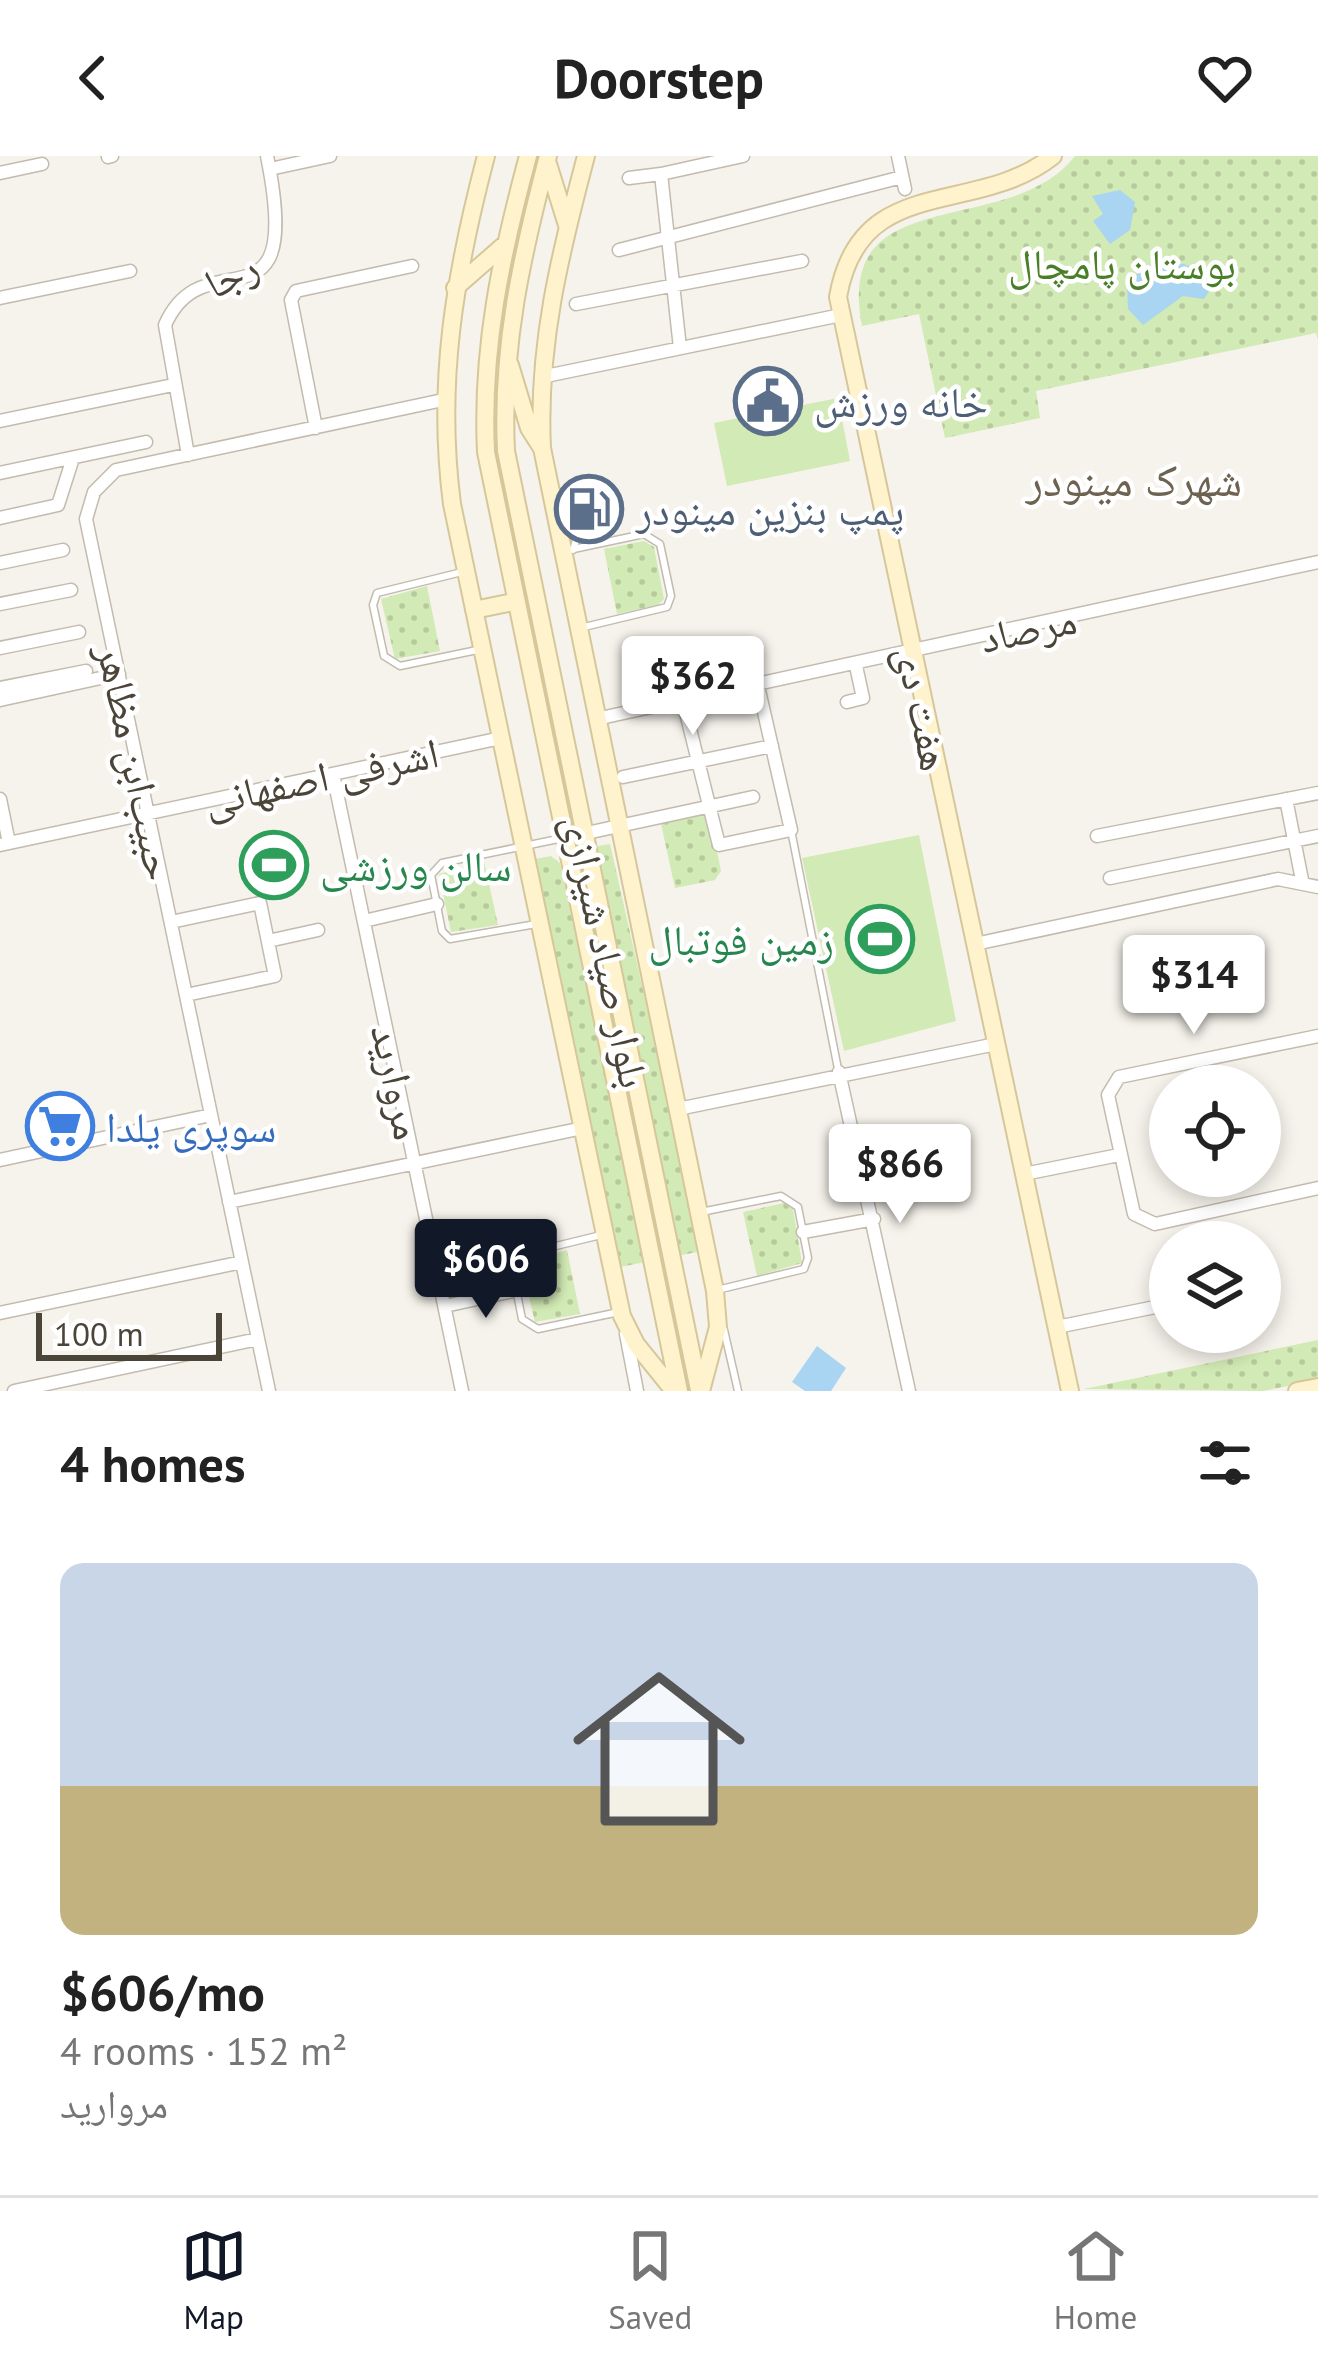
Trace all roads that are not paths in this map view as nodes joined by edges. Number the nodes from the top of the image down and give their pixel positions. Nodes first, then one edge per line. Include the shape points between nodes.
1 (330, 156) edge
2 (486, 156) edge
3 (527, 156) edge
4 (586, 156) edge
5 (743, 156) edge
6 (898, 156) edge
7 (1053, 156) edge
8 (548, 158) edge
9 (268, 162) edge
10 (42, 164) dead end
11 (0, 173) edge
12 (661, 174) junction
13 (629, 178) dead end
14 (567, 226) junction
15 (666, 237) junction
16 (504, 246) junction
17 (619, 250) dead end
18 (802, 261) dead end
19 (412, 266) dead end
20 (130, 271) dead end
21 (673, 285) junction
22 (453, 290) junction
23 (0, 298) edge
24 (576, 304) dead end
25 (841, 315) junction
26 (680, 348) junction
27 (506, 350) junction
28 (541, 377) junction
29 (173, 385) junction
30 (443, 400) junction
31 (0, 421) edge
32 (316, 428) junction
33 (146, 442) dead end
34 (542, 448) junction
35 (188, 455) junction
36 (73, 458) junction
37 (0, 473) edge
38 (548, 494) junction
39 (0, 518) edge
40 (63, 550) dead end
41 (565, 554) junction
42 (1318, 562) edge
43 (0, 563) edge
44 (466, 572) junction
45 (71, 590) dead end
46 (513, 602) junction
47 (0, 604) edge
48 (474, 610) junction
49 (577, 629) junction
50 (80, 632) dead end
51 (0, 648) edge
52 (482, 649) junction
53 (913, 653) junction
54 (856, 666) junction
55 (86, 670) dead end
56 (118, 674) junction
57 (758, 686) junction
58 (0, 688) edge
59 (0, 700) edge
60 (683, 701) junction
61 (847, 702) dead end
62 (596, 719) junction
63 (501, 738) junction
64 (772, 746) junction
65 (698, 761) junction
66 (333, 774) junction
67 (623, 777) dead end
68 (1318, 793) edge
69 (753, 797) dead end
70 (0, 799) edge
71 (1286, 799) junction
72 (710, 806) junction
73 (148, 813) junction
74 (618, 826) junction
75 (791, 830) junction
76 (582, 834) junction
77 (1097, 836) dead end
78 (1318, 836) edge
79 (563, 838) junction
80 (1294, 840) junction
81 (5, 844) edge
82 (523, 846) junction
83 (1110, 878) dead end
84 (1302, 880) junction
85 (1318, 886) edge
86 (437, 904) junction
87 (364, 920) junction
88 (170, 922) junction
89 (540, 923) junction
90 (318, 930) dead end
91 (268, 941) junction
92 (975, 944) junction
93 (186, 995) junction
94 (1318, 1036) edge
95 (996, 1044) junction
96 (838, 1072) junction
97 (677, 1109) junction
98 (211, 1115) junction
99 (583, 1127) junction
100 (1119, 1155) junction
101 (0, 1160) edge
102 (414, 1162) junction
103 (1024, 1174) junction
104 (1318, 1189) edge
105 (229, 1202) junction
106 (699, 1213) junction
107 (874, 1220) junction
108 (803, 1232) junction
109 (605, 1234) junction
110 (242, 1262) junction
111 (517, 1290) junction
112 (715, 1291) junction
113 (445, 1306) junction
114 (1149, 1308) edge
115 (1, 1309) edge
116 (622, 1313) junction
117 (1057, 1327) junction
118 (258, 1339) junction
119 (1318, 1387) edge
120 (14, 1391) edge
121 (269, 1391) edge
122 (462, 1391) edge
123 (637, 1391) edge
124 (676, 1391) edge
125 (700, 1391) edge
126 (738, 1391) edge
127 (909, 1391) edge
128 (1070, 1391) edge
129 (1297, 1391) edge

1 - 9 street
2 - 22 main road
3 - 16 main road, بلوار صیاد شیرازی
4 - 14 main road
5 - 12 street
6 - 15 street via 904,183
7 - 25 main road, هفت دی via 1027,176 876,220 842,272
8 - 14 main road
8 - 27 main road, بلوار صیاد شیرازی
9 - 29 street, رجا via 276,248 258,271 194,290 172,310 164,340
10 - 11 street
12 - 13 street
12 - 15 street
14 - 28 main road
15 - 17 street
15 - 21 street
16 - 22 main road
16 - 46 main road, بلوار صیاد شیرازی via 483,400 491,497
18 - 21 street
19 - 32 street via 296,291 291,300
20 - 23 street
21 - 24 street
21 - 26 street
22 - 30 main road
25 - 26 street
25 - 53 main road, هفت دی
26 - 28 street
27 - 34 main road
27 - 76 main road, بلوار صیاد شیرازی via 511,494
28 - 34 main road
29 - 31 street
29 - 35 street, رجا
30 - 32 street, حبیب‌ابن مظاهر
30 - 44 main road
32 - 35 street, حبیب‌ابن مظاهر
33 - 36 street
34 - 38 main road
35 - 56 street, حبیب‌ابن مظاهر via 116,470 94,492 86,519
36 - 37 street
36 - 39 street via 58,505
38 - 41 main road
38 - 41 lane via 580,490 586,506
40 - 43 street
41 - 49 main road
41 - 49 lane via 652,536 670,596 660,611
42 - 53 street, مرصاد
44 - 48 main road
44 - 52 lane via 380,590 374,604 381,639 396,666
45 - 47 street
46 - 48 main road
46 - 79 main road, بلوار صیاد شیرازی
48 - 52 main road
49 - 62 main road
50 - 51 street
52 - 63 main road
53 - 54 street, مرصاد
53 - 92 main road, هفت دی
54 - 57 street, مرصاد
54 - 61 street via 863,698
55 - 58 street
56 - 59 street
56 - 73 street, حبیب‌ابن مظاهر
57 - 60 street, مرصاد
57 - 64 street
60 - 62 street, مرصاد
60 - 65 street
62 - 74 main road
63 - 66 street, اشرفی اصفهانی
63 - 82 main road
64 - 65 street
64 - 75 street
65 - 67 street
65 - 72 street
66 - 73 street, اشرفی اصفهانی
66 - 87 street, مروارید
68 - 71 street
69 - 72 street
70 - 81 street
71 - 77 street
71 - 80 street
72 - 74 street
72 - 75 street via 719,845
73 - 81 street, اشرفی اصفهانی
73 - 88 street, حبیب‌ابن مظاهر
74 - 76 street
74 - 97 main road
75 - 96 lane
76 - 125 main road, بلوار صیاد شیرازی
78 - 80 street
79 - 82 lane
79 - 124 main road, بلوار صیاد شیرازی
80 - 83 street
80 - 84 street
82 - 86 lane via 438,865 431,879
82 - 89 main road
84 - 85 street
84 - 92 street
86 - 87 street
86 - 89 lane via 442,931 454,940
87 - 102 street, مروارید
88 - 91 street via 260,903
88 - 93 street, حبیب‌ابن مظاهر
89 - 99 main road
90 - 91 street
91 - 93 street via 275,976
92 - 95 main road, هفت دی
93 - 98 street, حبیب‌ابن مظاهر
94 - 100 street via 1120,1077 1108,1095
95 - 96 street
95 - 103 main road, هفت دی
96 - 97 street
96 - 107 street
97 - 106 main road
98 - 101 street
98 - 105 street, حبیب‌ابن مظاهر
99 - 102 street
99 - 109 main road
100 - 103 street
100 - 104 street via 1133,1214 1155,1224
102 - 105 street
102 - 113 street, مروارید
103 - 117 main road, هفت دی
105 - 110 street, حبیب‌ابن مظاهر
106 - 108 lane via 785,1196 798,1207
106 - 112 main road
107 - 108 street
107 - 127 street
108 - 112 lane via 808,1258 801,1272
109 - 111 lane via 518,1253
109 - 116 main road
110 - 115 street
110 - 118 street, حبیب‌ابن مظاهر
111 - 113 street
111 - 116 lane via 522,1319 534,1329
112 - 125 main road via 718,1327
112 - 126 lane
113 - 122 street, مروارید
114 - 117 street
116 - 123 street
116 - 124 main road via 636,1344
117 - 128 main road, هفت دی
118 - 120 street
118 - 121 street, حبیب‌ابن مظاهر
119 - 129 main road

